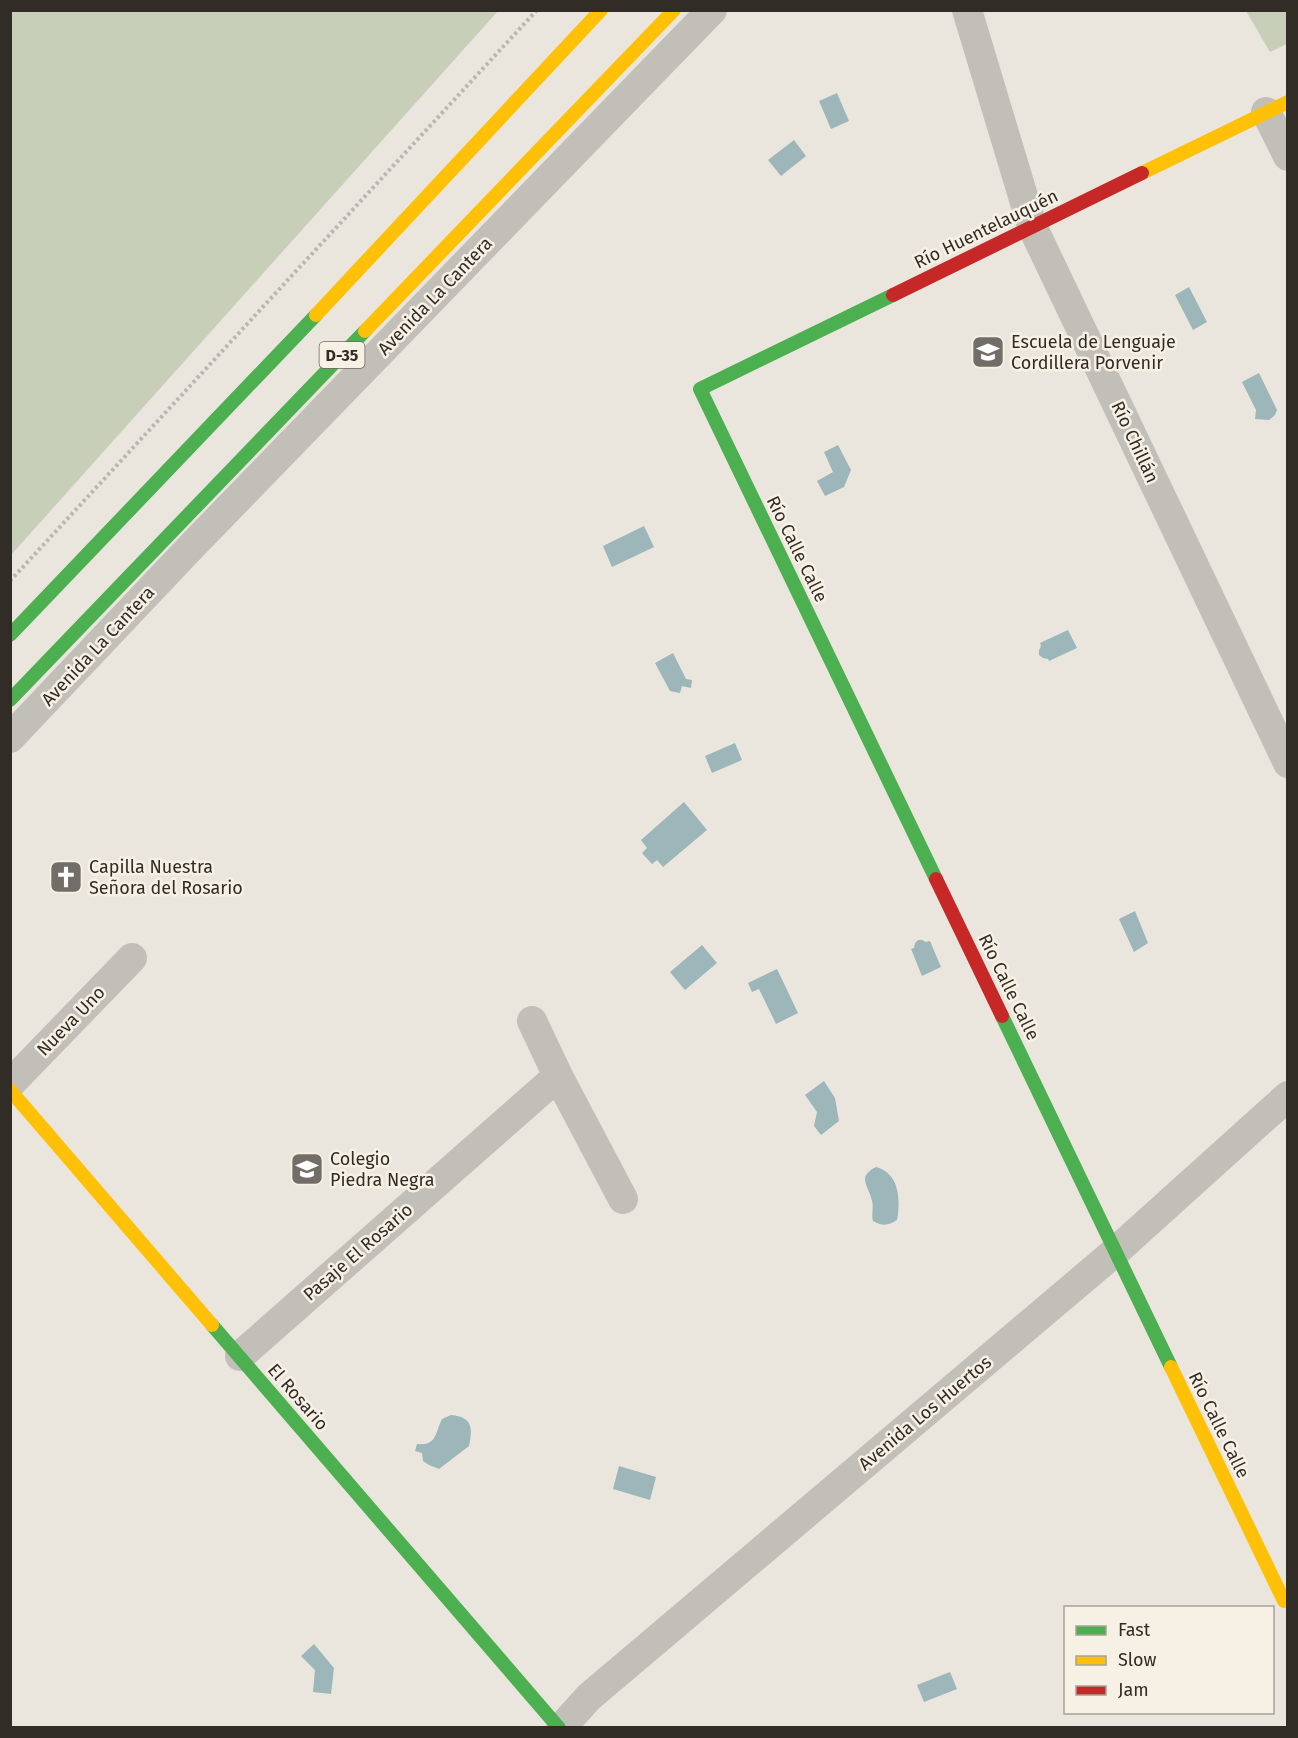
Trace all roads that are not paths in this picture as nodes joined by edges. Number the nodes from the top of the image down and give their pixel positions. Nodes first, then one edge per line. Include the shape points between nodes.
1 (601, 10) edge
2 (674, 10) edge
3 (712, 10) edge
4 (967, 10) edge
5 (1277, 107) edge
6 (1287, 156) edge
7 (1032, 226) junction
8 (700, 389) joint
9 (10, 635) edge
10 (10, 700) edge
11 (10, 738) edge
12 (1287, 763) edge
13 (132, 958) dead end
14 (532, 1021) dead end
15 (558, 1076) junction
16 (10, 1084) edge
17 (10, 1090) edge
18 (1287, 1096) edge
19 (623, 1199) dead end
20 (1116, 1251) junction
21 (240, 1356) junction
22 (1284, 1601) dead end
23 (560, 1728) edge

1 - 9 main road, D-35
2 - 10 main road, Avenida La Cantera / D-35
3 - 11 street, Avenida La Cantera
4 - 7 street, Río Chillán
5 - 6 street
5 - 7 main road, Río Huentelauquén
7 - 8 main road, Río Huentelauquén
7 - 12 street, Río Chillán
8 - 20 main road, Río Calle Calle
13 - 16 street, Nueva Uno
14 - 15 street
15 - 19 street
15 - 21 street, Pasaje El Rosario
17 - 21 main road, El Rosario
18 - 20 street, Avenida Los Huertos
20 - 22 main road, Río Calle Calle
20 - 23 street, Avenida Los Huertos via 589,1697
21 - 23 main road, El Rosario

